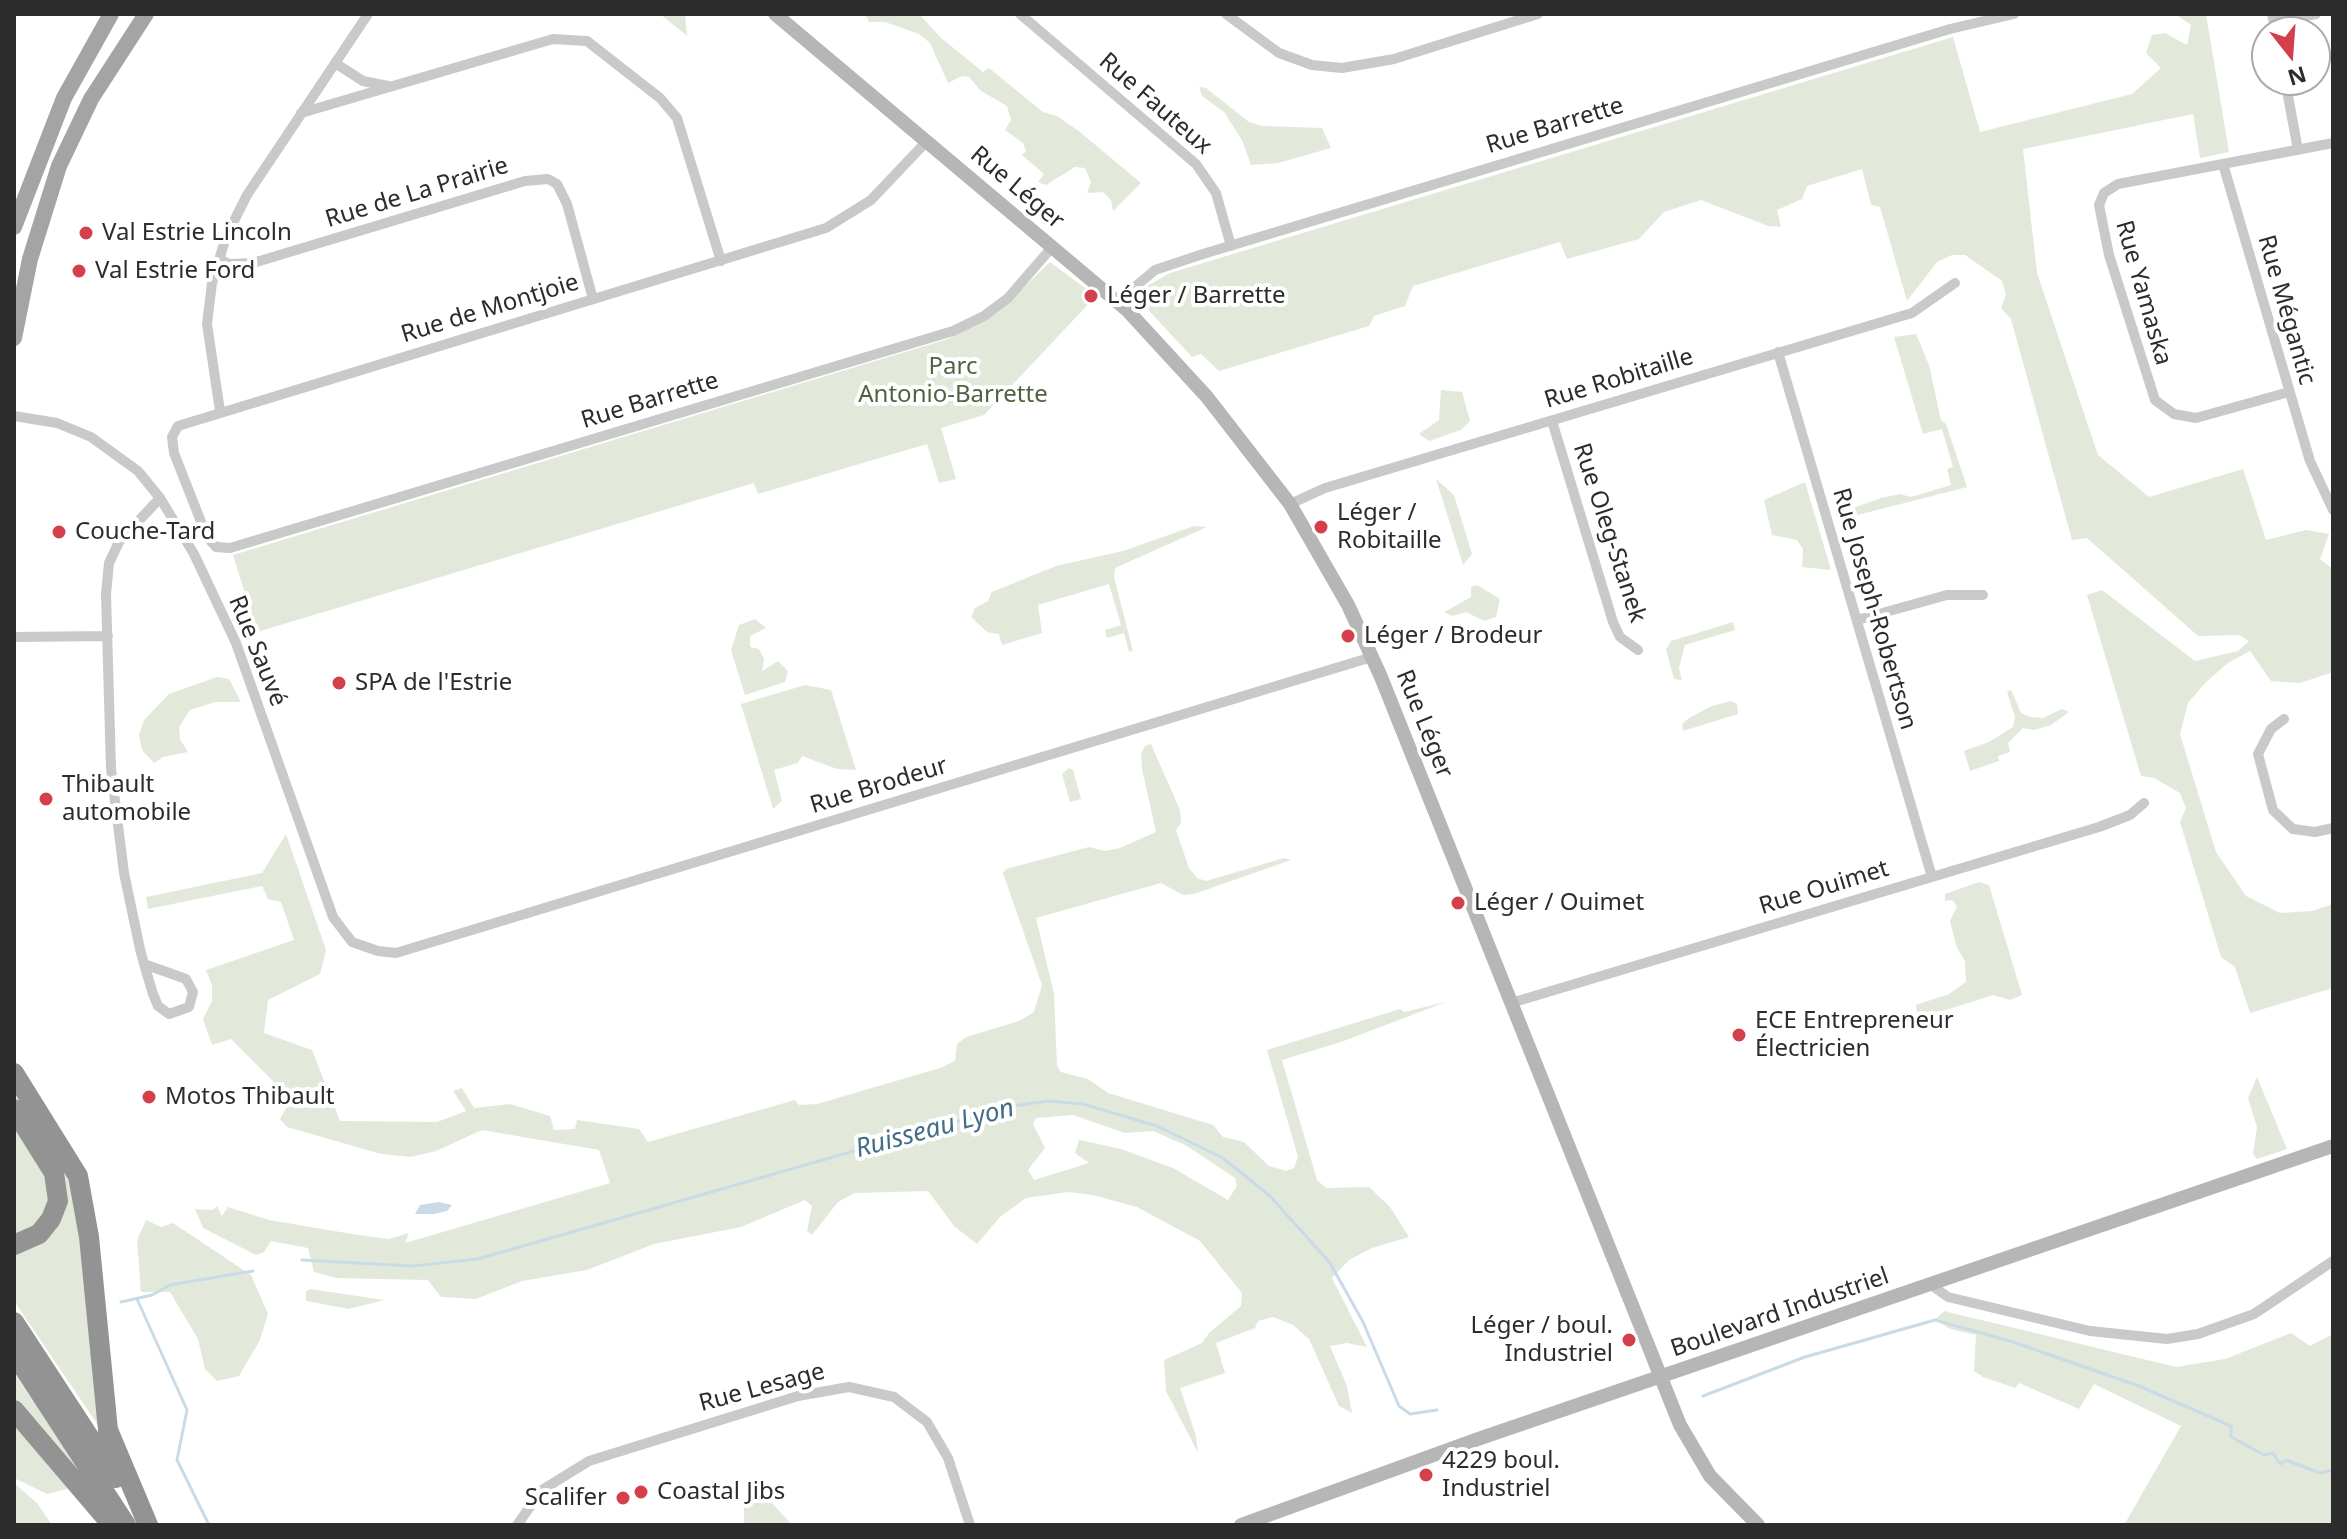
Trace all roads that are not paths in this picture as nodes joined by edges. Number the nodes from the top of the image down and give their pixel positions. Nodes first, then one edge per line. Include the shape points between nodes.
1 (111, 14) edge
2 (146, 14) edge
3 (368, 14) edge
4 (775, 14) edge
5 (1020, 14) edge
6 (1226, 14) edge
7 (1538, 14) edge
8 (2014, 14) edge
9 (335, 63) junction
10 (394, 86) junction
11 (2288, 96) edge
12 (301, 113) junction
13 (927, 141) junction
14 (2333, 143) edge
15 (2298, 150) junction
16 (2223, 164) junction
17 (14, 227) edge
18 (1053, 246) junction
19 (1231, 246) junction
20 (219, 259) junction
21 (721, 261) junction
22 (1955, 283) dead end
23 (593, 299) junction
24 (1118, 301) junction
25 (14, 338) edge
26 (1778, 352) junction
27 (2289, 392) junction
28 (220, 411) junction
29 (14, 416) edge
30 (1552, 421) junction
31 (160, 498) junction
32 (1290, 504) junction
33 (2333, 510) edge
34 (230, 548) joint
35 (1983, 595) dead end
36 (1857, 620) junction
37 (108, 636) junction
38 (14, 637) edge
39 (1638, 650) dead end
40 (1372, 657) junction
41 (2284, 719) dead end
42 (2144, 803) dead end
43 (2333, 828) edge
44 (1932, 877) junction
45 (396, 953) joint
46 (144, 964) junction
47 (1511, 1003) junction
48 (14, 1073) edge
49 (14, 1109) edge
50 (2333, 1146) edge
51 (14, 1245) edge
52 (2333, 1261) edge
53 (1931, 1285) junction
54 (14, 1322) edge
55 (14, 1353) edge
56 (1659, 1377) junction
57 (14, 1410) edge
58 (112, 1525) edge
59 (126, 1525) edge
60 (147, 1525) edge
61 (517, 1525) edge
62 (970, 1525) edge
63 (1241, 1525) edge
64 (1758, 1525) edge

1 - 17 main road via 52,124
2 - 25 main road via 91,99 59,166 30,259
3 - 9 street
4 - 13 street, Rue Léger
5 - 19 street, Rue Fauteux via 1196,164 1216,193
6 - 7 street via 1279,53 1312,65 1342,68 1394,59
8 - 19 street, Rue Barrette via 1642,120
9 - 10 street via 363,81
9 - 12 street
10 - 12 street
10 - 21 street via 553,39 587,41 660,98 677,118
11 - 15 street
12 - 20 street via 241,205
13 - 18 street, Rue Léger
13 - 21 street, Rue de Montjoie via 886,187 843,220
14 - 15 street, Rue Yamaska
15 - 16 street, Rue Yamaska
16 - 27 street, Rue Mégantic
16 - 27 street, Rue Yamaska via 2118,184 2104,193 2099,213 2109,255 2149,390 2164,409 2196,418
18 - 24 street, Rue Léger
18 - 34 street, Rue Barrette via 1008,298 953,331
19 - 24 street, Rue Barrette via 1155,270
20 - 23 street, Rue de La Prairie via 253,263 525,181 548,179 557,184 567,204
20 - 28 street via 207,324
21 - 23 street, Rue de Montjoie
22 - 26 street, Rue Robitaille via 1912,313
23 - 28 street, Rue de Montjoie
24 - 32 street, Rue Léger via 1188,374
26 - 30 street, Rue Robitaille
26 - 36 street, Rue Joseph-Robertson
27 - 33 street, Rue Mégantic via 2310,461
28 - 34 street, Rue de Montjoie via 178,426 172,443 207,537 216,547
29 - 31 street, Rue Sauvé via 57,423 91,437 138,471
30 - 32 street, Rue Robitaille via 1325,488
30 - 39 street, Rue Oleg-Stanek via 1613,622 1620,637
31 - 37 street via 113,551 107,577
31 - 45 street, Rue Sauvé via 194,554 236,643 333,917 352,942
32 - 40 street, Rue Léger
35 - 36 street via 1947,595
36 - 44 street, Rue Joseph-Robertson
37 - 38 street
37 - 46 street via 114,803
40 - 45 street, Rue Brodeur
40 - 47 street, Rue Léger
41 - 43 street via 2271,729 2258,754 2273,810 2293,829
42 - 44 street, Rue Ouimet via 2108,824
44 - 47 street, Rue Ouimet
46 - 46 street via 163,1011 175,1014 189,1007 193,992 186,979
47 - 56 street, Rue Léger
48 - 60 highway via 78,1176 108,1430
49 - 51 highway via 54,1173 58,1193 51,1219 39,1234
50 - 53 street, Boulevard Industriel
52 - 53 street via 2254,1314 2167,1339 2090,1331 1948,1297
53 - 56 street, Boulevard Industriel
54 - 60 highway
55 - 59 highway
56 - 63 street, Boulevard Industriel
56 - 64 street, Rue Léger via 1699,1459
57 - 58 highway
61 - 62 street, Rue Lesage via 542,1490 589,1461 798,1396 849,1387 894,1397 927,1422 948,1458

